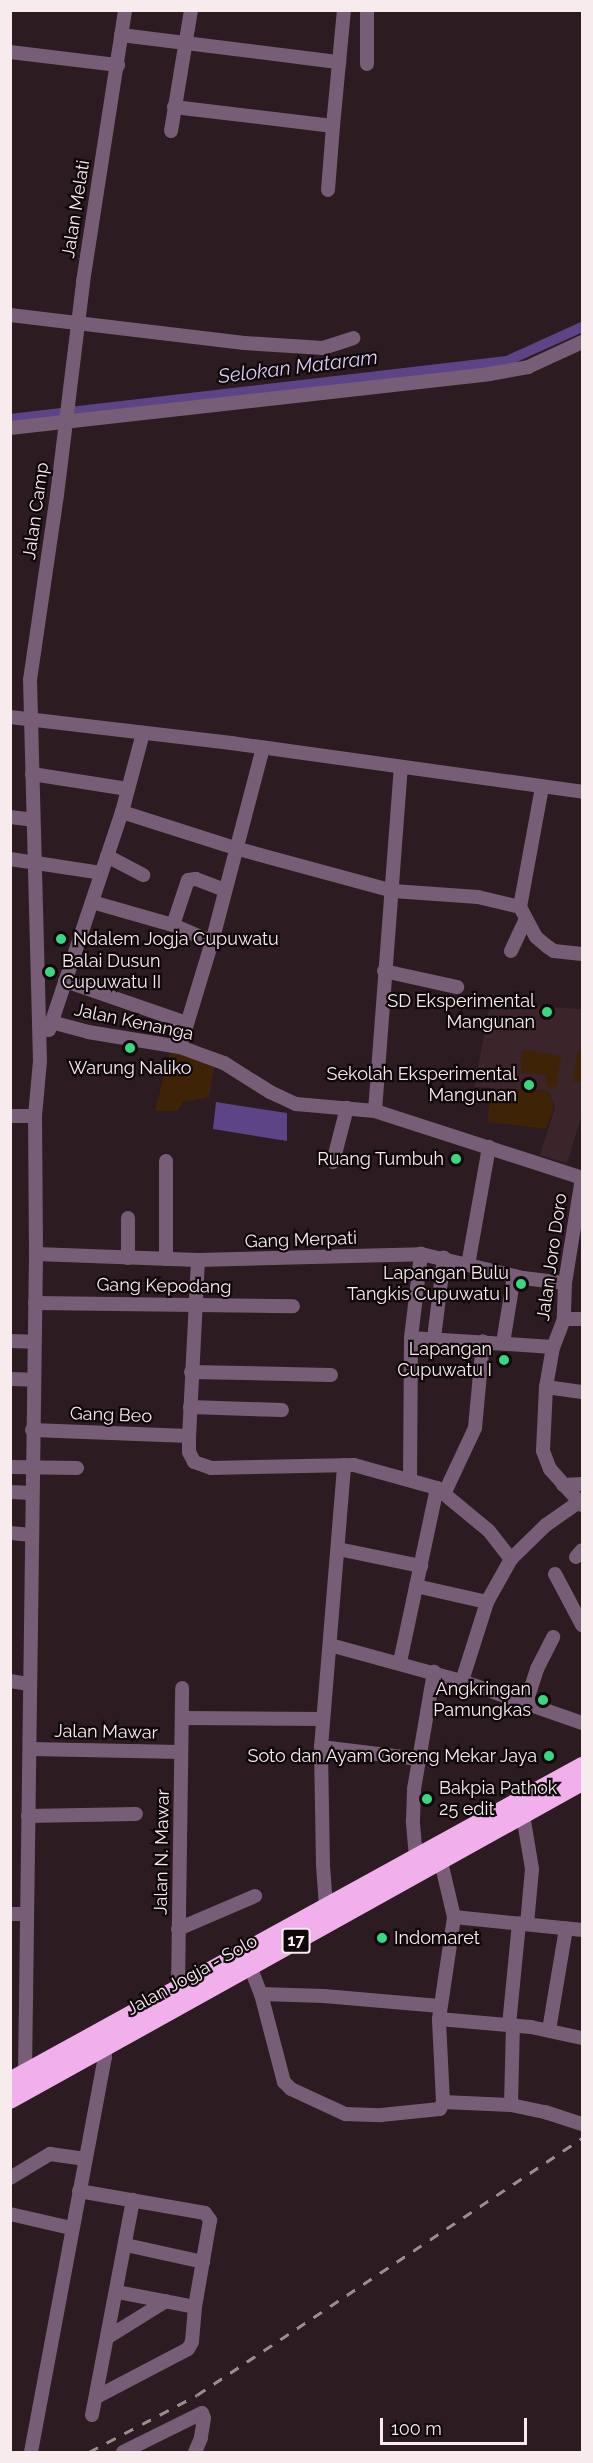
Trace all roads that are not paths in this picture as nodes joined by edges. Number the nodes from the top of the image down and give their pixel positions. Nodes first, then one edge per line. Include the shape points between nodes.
1 (125, 10) edge
2 (190, 10) edge
3 (344, 10) edge
4 (367, 10) edge
5 (121, 35) junction
6 (185, 45) junction
7 (10, 51) edge
8 (339, 62) junction
9 (367, 64) dead end
10 (118, 65) junction
11 (174, 107) junction
12 (333, 126) junction
13 (171, 131) dead end
14 (328, 190) dead end
15 (10, 315) edge
16 (77, 322) junction
17 (353, 338) dead end
18 (582, 342) edge
19 (67, 412) junction
20 (10, 428) edge
21 (10, 717) edge
22 (31, 720) junction
23 (143, 733) junction
24 (263, 748) junction
25 (401, 768) junction
26 (32, 774) junction
27 (542, 787) junction
28 (128, 789) junction
29 (582, 792) edge
30 (122, 812) junction
31 (10, 817) edge
32 (33, 820) junction
33 (235, 848) junction
34 (107, 856) junction
35 (10, 859) edge
36 (34, 863) junction
37 (101, 873) junction
38 (143, 874) dead end
39 (225, 890) junction
40 (393, 891) junction
41 (92, 903) junction
42 (524, 913) junction
43 (173, 926) junction
44 (212, 942) junction
45 (511, 951) dead end
46 (582, 954) edge
47 (384, 971) junction
48 (65, 981) junction
49 (457, 987) dead end
50 (51, 1022) junction
51 (188, 1023) junction
52 (180, 1047) junction
53 (40, 1060) junction
54 (347, 1108) junction
55 (375, 1111) junction
56 (10, 1116) edge
57 (34, 1116) junction
58 (489, 1147) junction
59 (166, 1161) dead end
60 (333, 1162) dead end
61 (582, 1178) edge
62 (128, 1218) dead end
63 (36, 1254) junction
64 (421, 1254) junction
65 (128, 1258) junction
66 (444, 1258) junction
67 (166, 1259) junction
68 (198, 1260) junction
69 (468, 1265) junction
70 (514, 1276) junction
71 (565, 1283) junction
72 (35, 1303) junction
73 (194, 1304) junction
74 (292, 1306) dead end
75 (564, 1318) junction
76 (582, 1319) edge
77 (411, 1338) junction
78 (434, 1338) junction
79 (10, 1341) edge
80 (483, 1341) junction
81 (34, 1342) junction
82 (503, 1343) junction
83 (553, 1347) junction
84 (191, 1372) junction
85 (331, 1375) dead end
86 (10, 1379) edge
87 (34, 1380) junction
88 (546, 1387) junction
89 (582, 1392) edge
90 (190, 1407) junction
91 (282, 1410) dead end
92 (32, 1430) junction
93 (189, 1436) junction
94 (344, 1465) junction
95 (10, 1467) edge
96 (32, 1467) junction
97 (77, 1468) dead end
98 (410, 1480) junction
99 (582, 1484) edge
100 (563, 1485) junction
101 (441, 1490) junction
102 (10, 1492) edge
103 (31, 1493) junction
104 (581, 1503) edge
105 (10, 1533) edge
106 (32, 1535) junction
107 (338, 1549) junction
108 (511, 1559) junction
109 (421, 1566) junction
110 (555, 1574) dead end
111 (416, 1586) junction
112 (487, 1602) junction
113 (582, 1625) edge
114 (553, 1637) dead end
115 (330, 1645) junction
116 (400, 1662) junction
117 (434, 1672) junction
118 (10, 1681) edge
119 (462, 1681) junction
120 (28, 1684) junction
121 (182, 1688) dead end
122 (526, 1703) junction
123 (182, 1718) junction
124 (322, 1719) junction
125 (582, 1723) edge
126 (321, 1747) junction
127 (30, 1749) junction
128 (181, 1752) junction
129 (419, 1759) junction
130 (582, 1780) edge
131 (136, 1814) dead end
132 (523, 1815) junction
133 (28, 1816) junction
134 (416, 1858) junction
135 (441, 1862) junction
136 (255, 1896) dead end
137 (10, 1914) edge
138 (27, 1914) junction
139 (330, 1914) junction
140 (454, 1917) junction
141 (523, 1924) junction
142 (566, 1928) junction
143 (178, 1929) junction
144 (582, 1930) edge
145 (250, 1966) junction
146 (178, 1986) junction
147 (261, 1994) junction
148 (440, 2013) junction
149 (511, 2025) junction
150 (549, 2030) junction
151 (10, 2035) edge
152 (26, 2035) junction
153 (582, 2038) edge
154 (104, 2048) junction
155 (18, 2077) edge
156 (10, 2100) edge
157 (443, 2104) junction
158 (511, 2105) junction
159 (582, 2124) edge
160 (84, 2159) junction
161 (10, 2178) edge
162 (79, 2191) junction
163 (133, 2200) junction
164 (10, 2214) edge
165 (71, 2228) junction
166 (126, 2245) junction
167 (203, 2262) junction
168 (117, 2292) junction
169 (166, 2301) junction
170 (195, 2307) junction
171 (108, 2337) junction
172 (96, 2397) junction
173 (92, 2415) dead end
174 (31, 2452) edge
175 (123, 2452) edge
176 (195, 2452) edge

1 - 5 street, Jalan Melati
2 - 6 street
3 - 8 street
4 - 9 street
5 - 6 street
5 - 10 street, Jalan Melati
6 - 8 street
6 - 11 street
7 - 10 street
8 - 12 street
10 - 16 street, Jalan Melati
11 - 12 street
11 - 13 street
12 - 14 street
15 - 16 street
16 - 17 street via 244,343 322,348
16 - 19 street, Jalan Melati
18 - 19 street via 526,360
19 - 20 street
19 - 22 street, Jalan Camp via 34,644
21 - 22 street
22 - 23 street
22 - 26 street, Jalan Camp
23 - 24 street
23 - 28 street
24 - 25 street
24 - 33 street
25 - 27 street
25 - 40 street
26 - 28 street
26 - 32 street, Jalan Camp
27 - 29 street
27 - 42 street
28 - 30 street
30 - 33 street
30 - 34 street
31 - 32 street
32 - 36 street, Jalan Camp
33 - 39 street
33 - 40 street
34 - 37 street
34 - 38 street
35 - 36 street
36 - 37 street
36 - 53 street, Jalan Camp
37 - 41 street
39 - 43 street via 190,879
39 - 44 street
40 - 42 street via 478,897
40 - 47 street
41 - 43 street
41 - 48 street
42 - 45 street
42 - 46 street via 536,937 554,951
43 - 44 street
44 - 51 street
47 - 49 street
47 - 55 street
48 - 50 street
48 - 51 street
50 - 52 street, Jalan Kenanga
50 - 53 street
51 - 52 street
52 - 54 street, Jalan Kenanga via 224,1063 296,1104
53 - 57 street, Jalan Camp
54 - 55 street, Jalan Kenanga
54 - 60 street
55 - 58 street, Jalan Kenanga
56 - 57 street
57 - 63 street, Jalan Camp
58 - 61 street, Jalan Kenanga
58 - 69 street
59 - 67 street
61 - 71 street, Jalan Joro Doro
62 - 65 street
63 - 65 street, Gang Merpati
63 - 72 street, Jalan Camp
64 - 66 street, Gang Merpati
64 - 68 street, Gang Merpati
64 - 77 street
65 - 67 street, Gang Merpati
66 - 69 street, Gang Merpati
66 - 78 street
67 - 68 street, Gang Merpati
68 - 73 street
69 - 70 street, Gang Merpati
70 - 71 street, Gang Merpati
70 - 82 street
71 - 75 street, Jalan Joro Doro
72 - 73 street, Gang Kepodang
72 - 81 street, Jalan Camp
73 - 74 street, Gang Kepodang
73 - 84 street
75 - 76 street
75 - 83 street, Jalan Joro Doro
77 - 78 street
77 - 98 street
78 - 80 street
79 - 81 street
80 - 82 street
80 - 101 street via 478,1411 467,1448
81 - 87 street, Jalan Camp
82 - 83 street
83 - 88 street, Jalan Joro Doro
84 - 85 street
84 - 90 street
86 - 87 street
87 - 92 street, Jalan Camp
88 - 89 street
88 - 100 street, Jalan Joro Doro via 543,1451
90 - 91 street
90 - 93 street
92 - 93 street, Gang Beo
92 - 96 street, Jalan Camp
93 - 94 street via 189,1452 194,1462 211,1468
94 - 98 street
94 - 107 street
95 - 96 street
96 - 97 street
96 - 103 street, Jalan Camp
98 - 101 street
99 - 100 street
100 - 104 street, Jalan Joro Doro
101 - 108 street via 489,1531
101 - 109 street
102 - 103 street
103 - 106 street, Jalan Camp
104 - 108 street via 546,1525
105 - 106 street
106 - 120 street, Jalan Camp
107 - 109 street
107 - 115 street
108 - 112 street
109 - 111 street
110 - 113 street
111 - 112 street
111 - 116 street
112 - 119 street
114 - 122 street
115 - 116 street
115 - 124 street
116 - 117 street
117 - 119 street
117 - 129 street
118 - 120 street
119 - 122 street
120 - 127 street, Jalan Camp
121 - 123 street, Jalan N. Mawar
122 - 125 street
123 - 124 street
123 - 128 street, Jalan N. Mawar
124 - 126 street
126 - 129 street
126 - 139 street via 322,1865
127 - 128 street, Jalan Mawar
127 - 133 street, Jalan Camp
128 - 143 street, Jalan N. Mawar
129 - 134 street via 412,1820
130 - 132 highway, Jalan Jogja - Solo / 17
130 - 134 highway, Jalan Jogja - Solo / 17
131 - 133 street
132 - 135 highway, Jalan Jogja - Solo / 17
132 - 141 street via 532,1869
133 - 138 street, Jalan Camp
134 - 139 highway, Jalan Jogja - Solo / 17
135 - 139 highway, Jalan Jogja - Solo / 17
135 - 140 street
136 - 143 street
137 - 138 street
138 - 152 street, Jalan Camp
139 - 145 highway, Jalan Jogja - Solo / 17
139 - 146 highway, Jalan Jogja - Solo / 17
140 - 141 street
140 - 148 street
141 - 142 street
141 - 149 street
142 - 144 street
142 - 150 street
143 - 146 street, Jalan N. Mawar
145 - 147 street
145 - 154 highway, Jalan Jogja - Solo / 17
146 - 155 highway, Jalan Jogja - Solo / 17
147 - 148 street via 335,1996
147 - 157 street via 284,2082 291,2089 345,2114 419,2113
148 - 149 street
148 - 157 street
149 - 150 street
149 - 158 street
150 - 153 street
151 - 152 street
152 - 155 street, Jalan Camp
154 - 156 highway, Jalan Jogja - Solo / 17
154 - 160 street
157 - 158 street
158 - 159 street
160 - 161 street via 50,2154
160 - 162 street
162 - 163 street
162 - 165 street
163 - 166 street
163 - 167 street via 208,2215
164 - 165 street
165 - 174 street
166 - 167 street
166 - 168 street
167 - 170 street
168 - 169 street
168 - 171 street
169 - 170 street
169 - 171 street
170 - 172 street via 188,2349
171 - 172 street
172 - 173 street
175 - 176 street via 199,2413 204,2418

